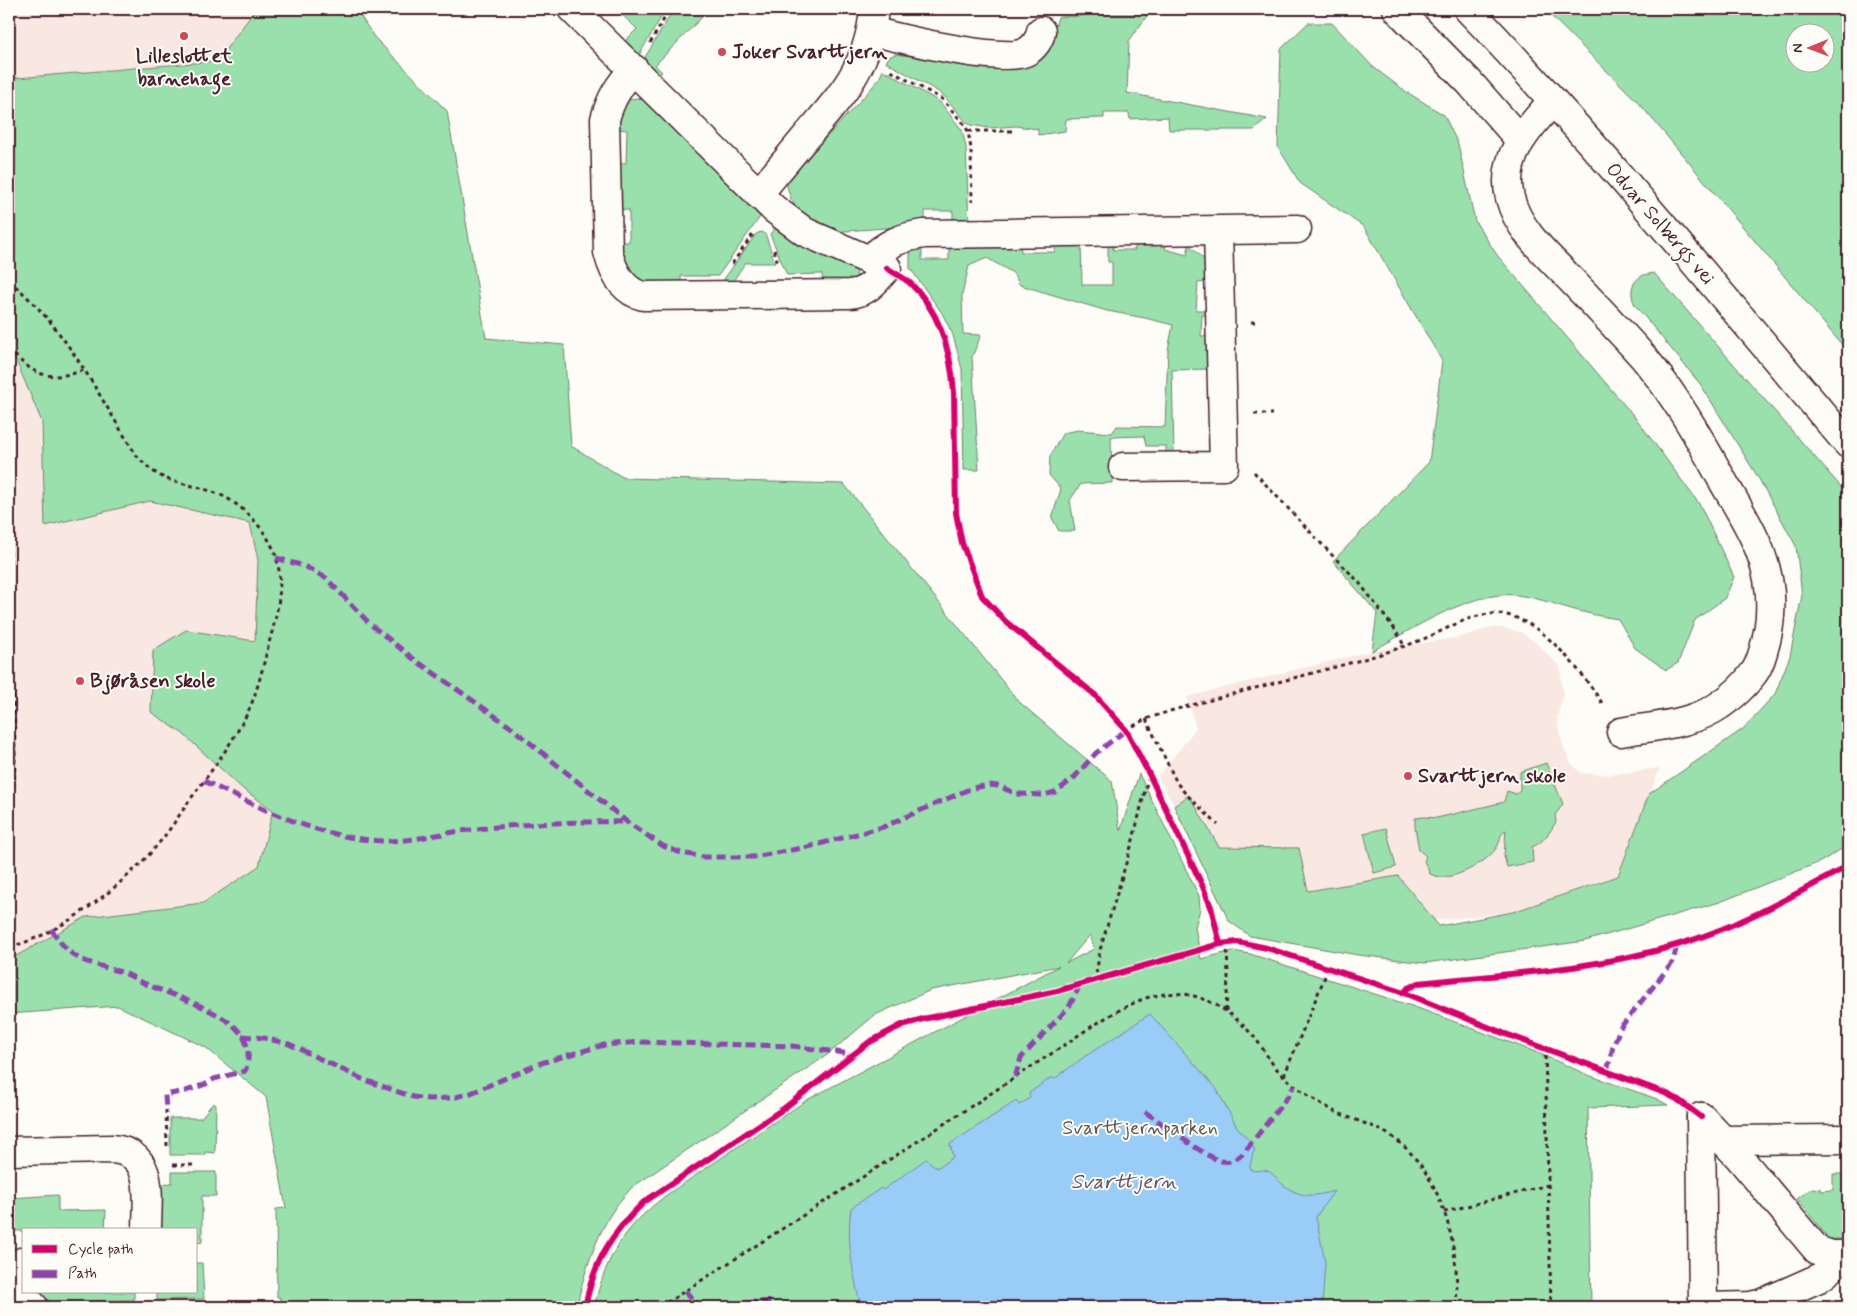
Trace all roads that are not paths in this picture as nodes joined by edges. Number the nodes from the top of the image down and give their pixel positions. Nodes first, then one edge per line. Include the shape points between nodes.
1 (572, 9) edge
2 (1397, 9) edge
3 (1468, 9) edge
4 (872, 20) edge
5 (1041, 31) dead end
6 (634, 69) junction
7 (1553, 101) junction
8 (1520, 140) junction
9 (765, 208) junction
10 (1297, 229) dead end
11 (1218, 231) junction
12 (870, 260) junction
13 (1848, 444) edge
14 (1123, 467) dead end
15 (1621, 732) road end
16 (1848, 1139) edge
17 (1722, 1140) junction
18 (9, 1151) edge
19 (147, 1228) edge
20 (1845, 1256) edge
21 (22, 1262) edge
22 (9, 1272) edge
23 (9, 1281) edge
24 (34, 1307) edge
25 (1703, 1307) edge

1 - 6 street
2 - 8 street via 1469,82
3 - 7 street, Odvar Solbergs vei
4 - 5 street via 916,43 1008,56 1026,53 1038,40
4 - 9 street via 864,57 855,74 843,94 797,148
6 - 9 street
6 - 12 street via 614,94 605,119 608,252 621,282 635,294 863,292 887,268
7 - 8 street
7 - 13 street, Odvar Solbergs vei
8 - 15 street via 1513,153 1508,176 1518,220 1662,380 1749,527 1761,554 1770,589 1771,616 1763,652 1754,673 1739,689 1699,717
9 - 12 street via 805,232
10 - 11 street
11 - 12 street via 973,232 912,236 882,248
11 - 14 street via 1224,466
16 - 17 street
17 - 20 street via 1817,1250 1823,1254
17 - 25 street via 1701,1117
18 - 19 street via 112,1149 126,1152 143,1166 147,1183
20 - 25 street via 1819,1278 1760,1304
21 - 22 street
23 - 24 street

